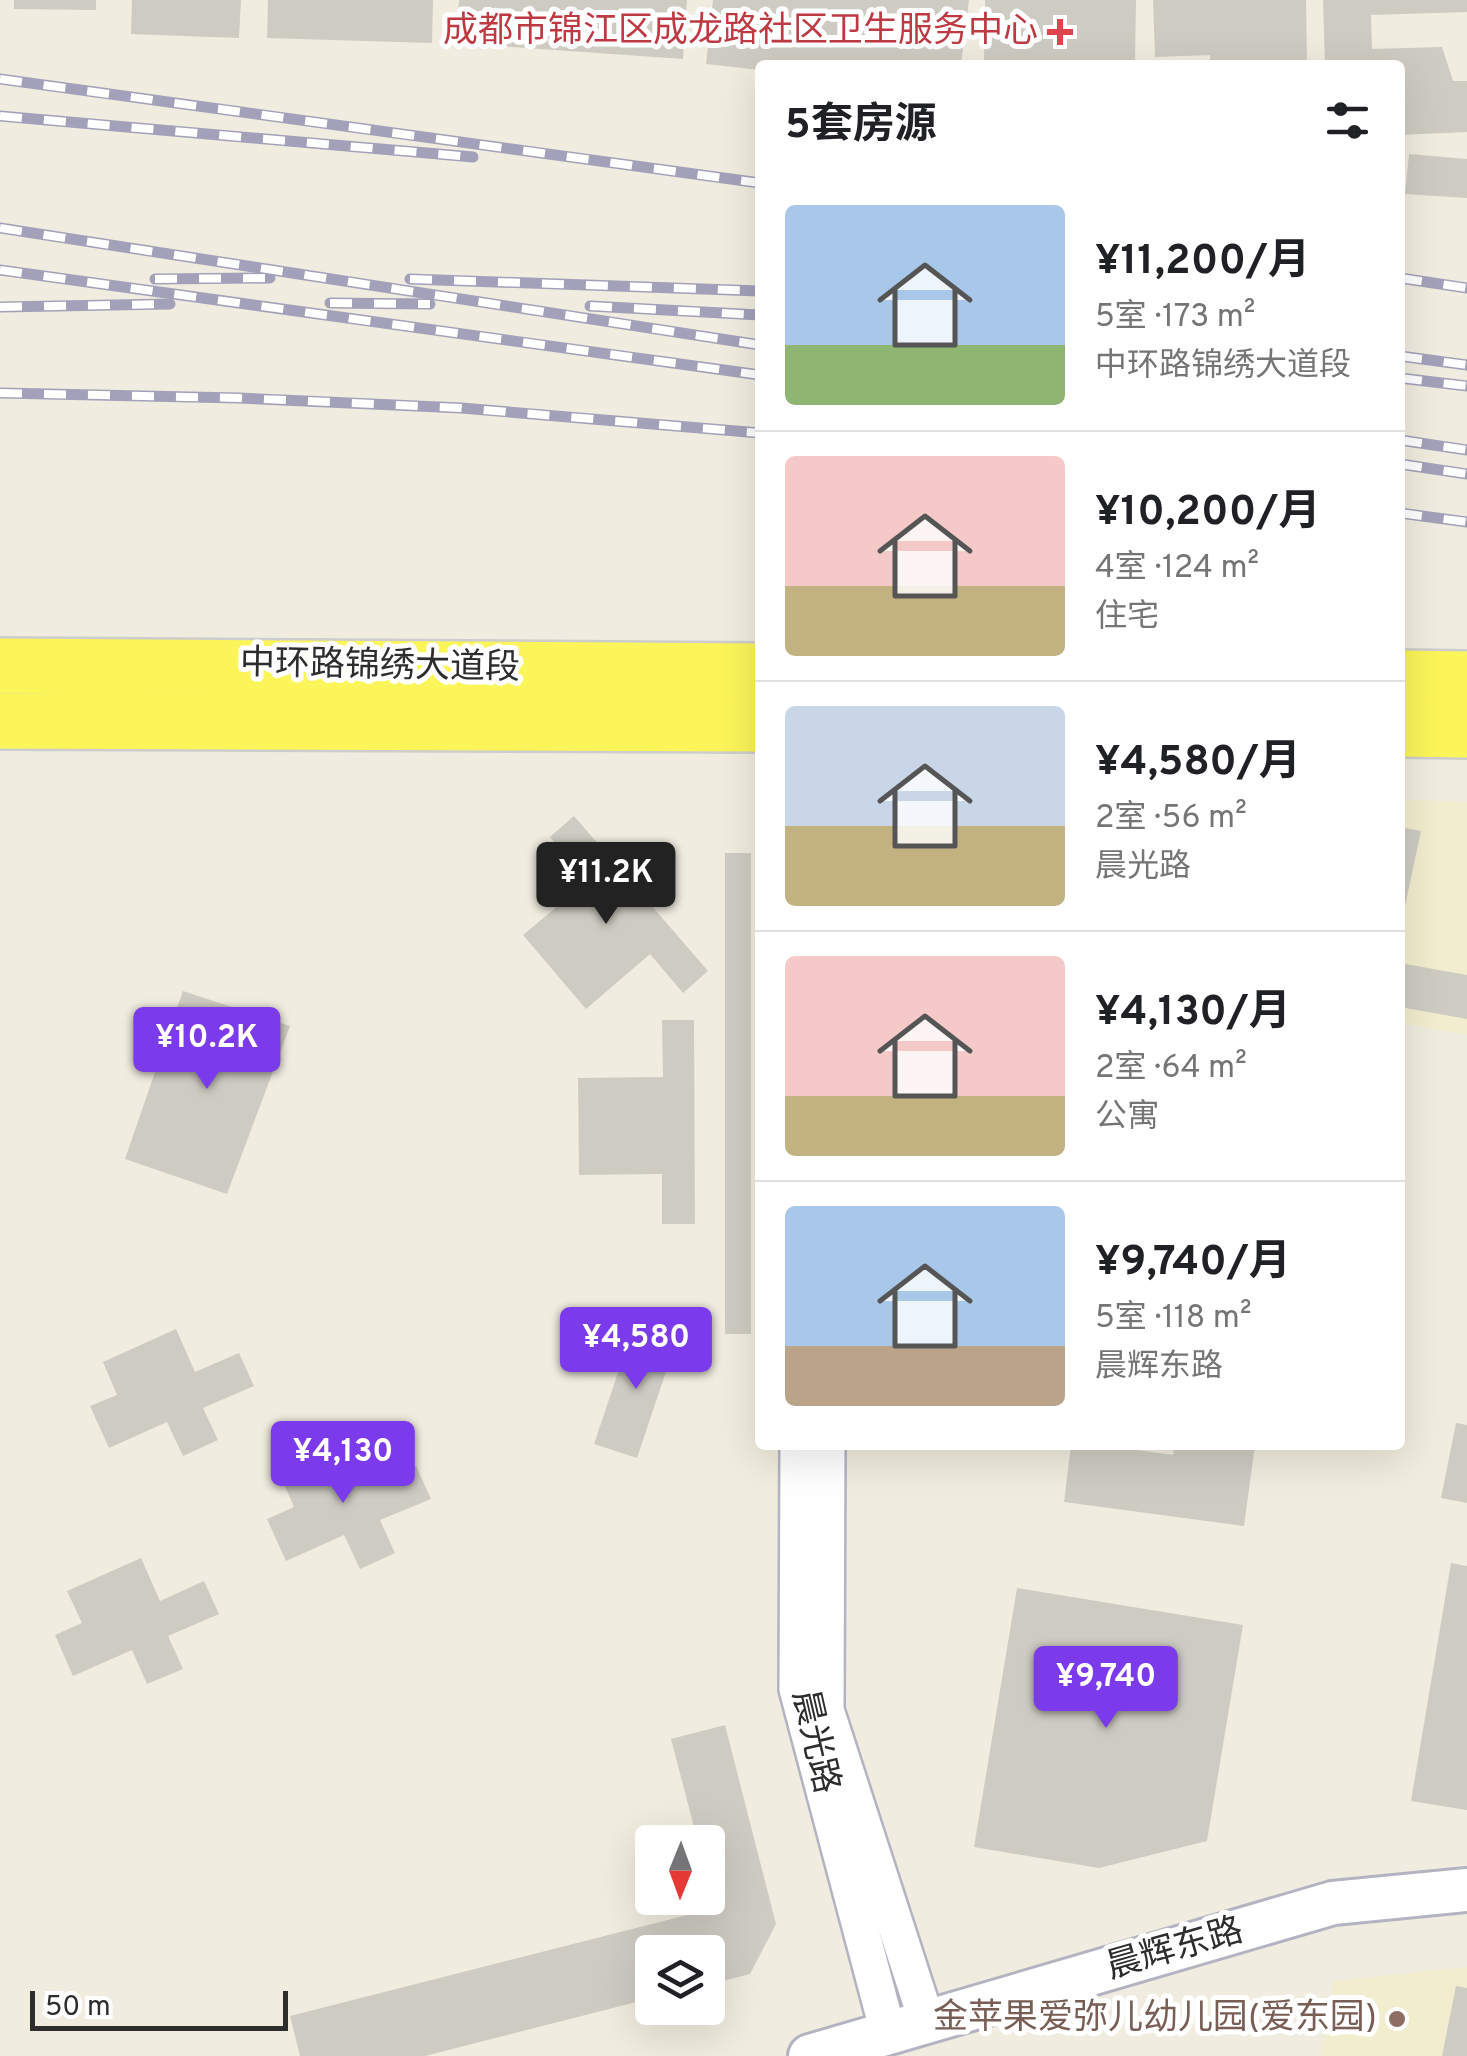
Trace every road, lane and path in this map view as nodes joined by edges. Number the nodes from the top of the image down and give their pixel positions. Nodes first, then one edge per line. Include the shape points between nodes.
1 (0, 666) edge
2 (755, 671) edge
3 (1405, 678) edge
4 (1467, 679) edge
5 (0, 721) edge
6 (755, 724) edge
7 (1405, 729) edge
8 (1467, 730) edge
9 (798, 1450) edge
10 (826, 1450) edge
11 (1467, 1890) edge
12 (908, 2027) junction
13 (810, 2056) edge

1 - 2 main road, 中环路锦绣大道段
3 - 4 main road
5 - 6 main road, 中环路锦绣大道段
7 - 8 main road
9 - 12 street, 晨光路 via 798,1689
10 - 12 street, 晨光路 via 826,1710
11 - 12 street, 晨辉东路 via 1333,1904
12 - 13 street, 晨辉东路

